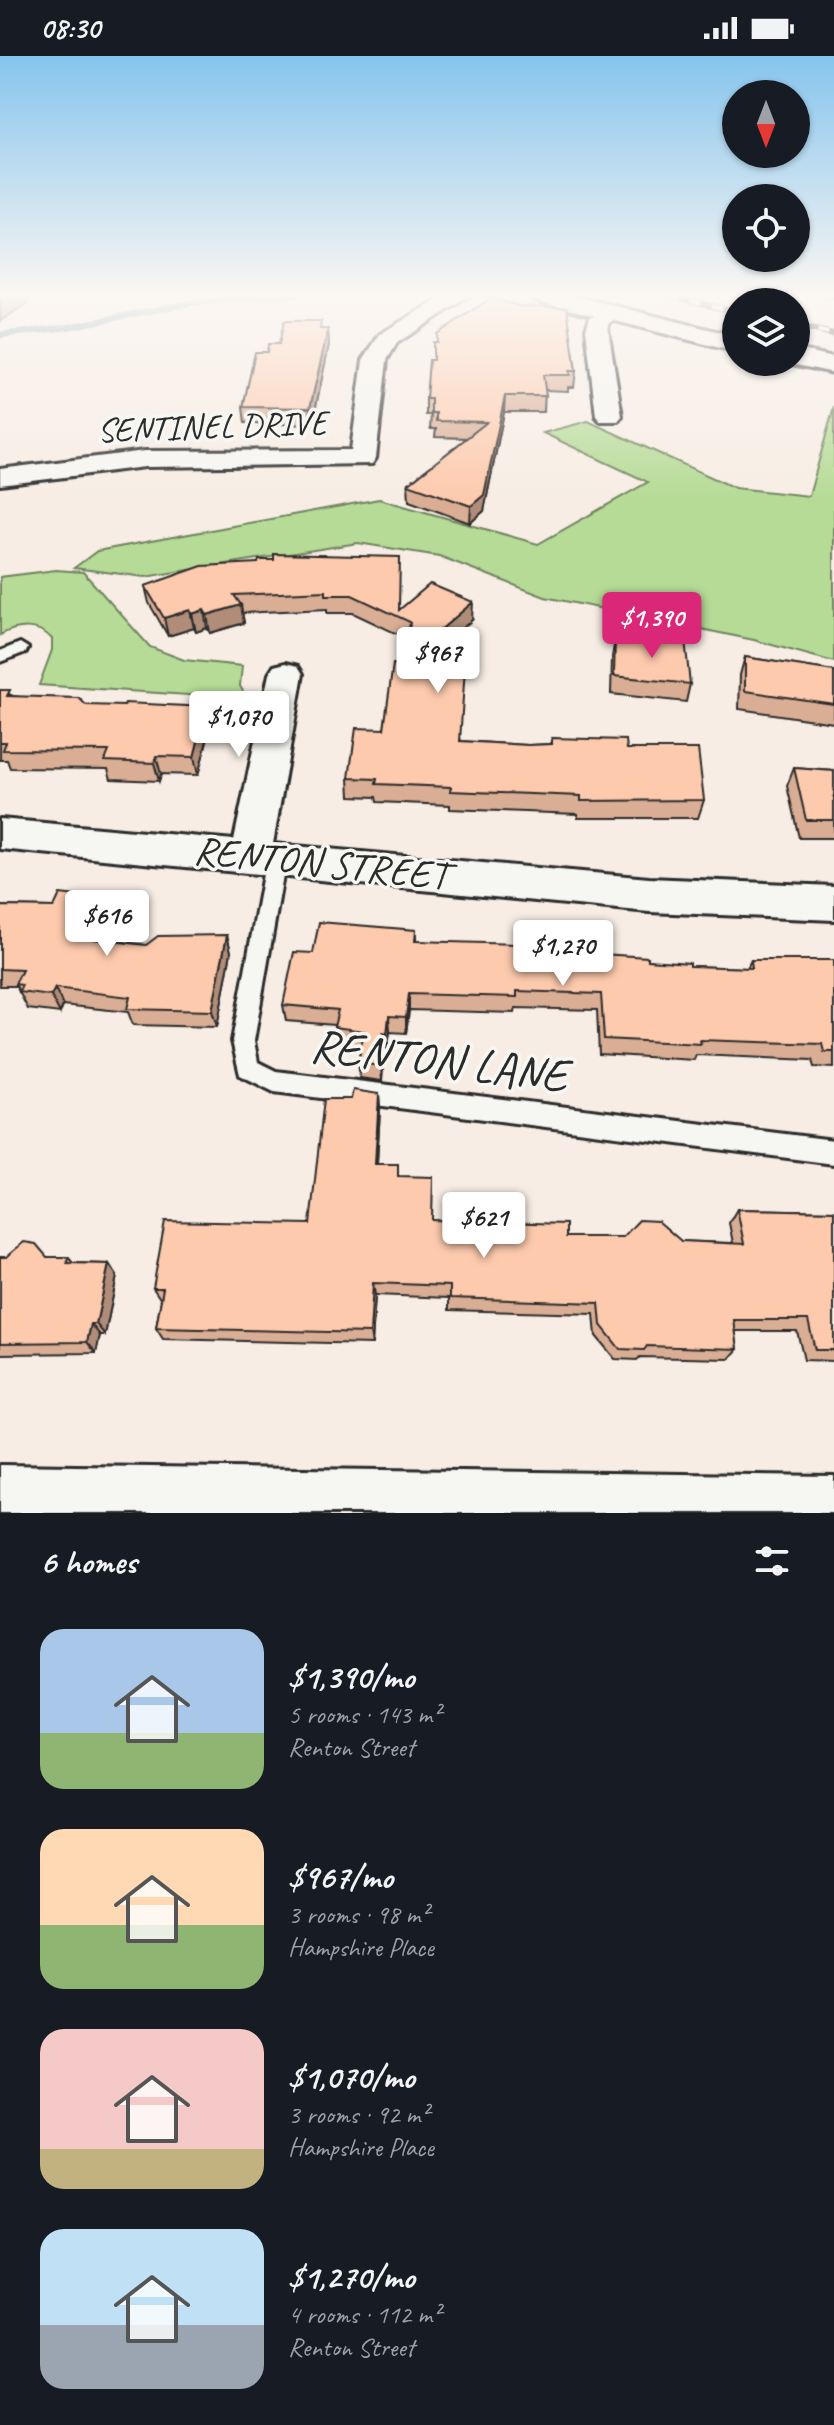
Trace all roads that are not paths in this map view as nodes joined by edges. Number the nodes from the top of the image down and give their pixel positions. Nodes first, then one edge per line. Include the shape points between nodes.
1 (375, 363) edge
2 (602, 363) edge
3 (609, 416) dead end
4 (0, 477) edge
5 (20, 648) dead end
6 (0, 657) edge
7 (286, 674) dead end
8 (0, 834) edge
9 (264, 857) junction
10 (834, 903) edge
11 (834, 1152) edge
12 (0, 1497) edge
13 (834, 1508) edge

1 - 4 street, SENTINEL DRIVE via 363,458 145,459
2 - 3 street
5 - 6 lane
7 - 9 street
8 - 9 street, RENTON STREET
9 - 10 street, RENTON STREET via 649,895
9 - 11 lane, RENTON LANE via 243,1041 248,1068 274,1081
12 - 13 street

